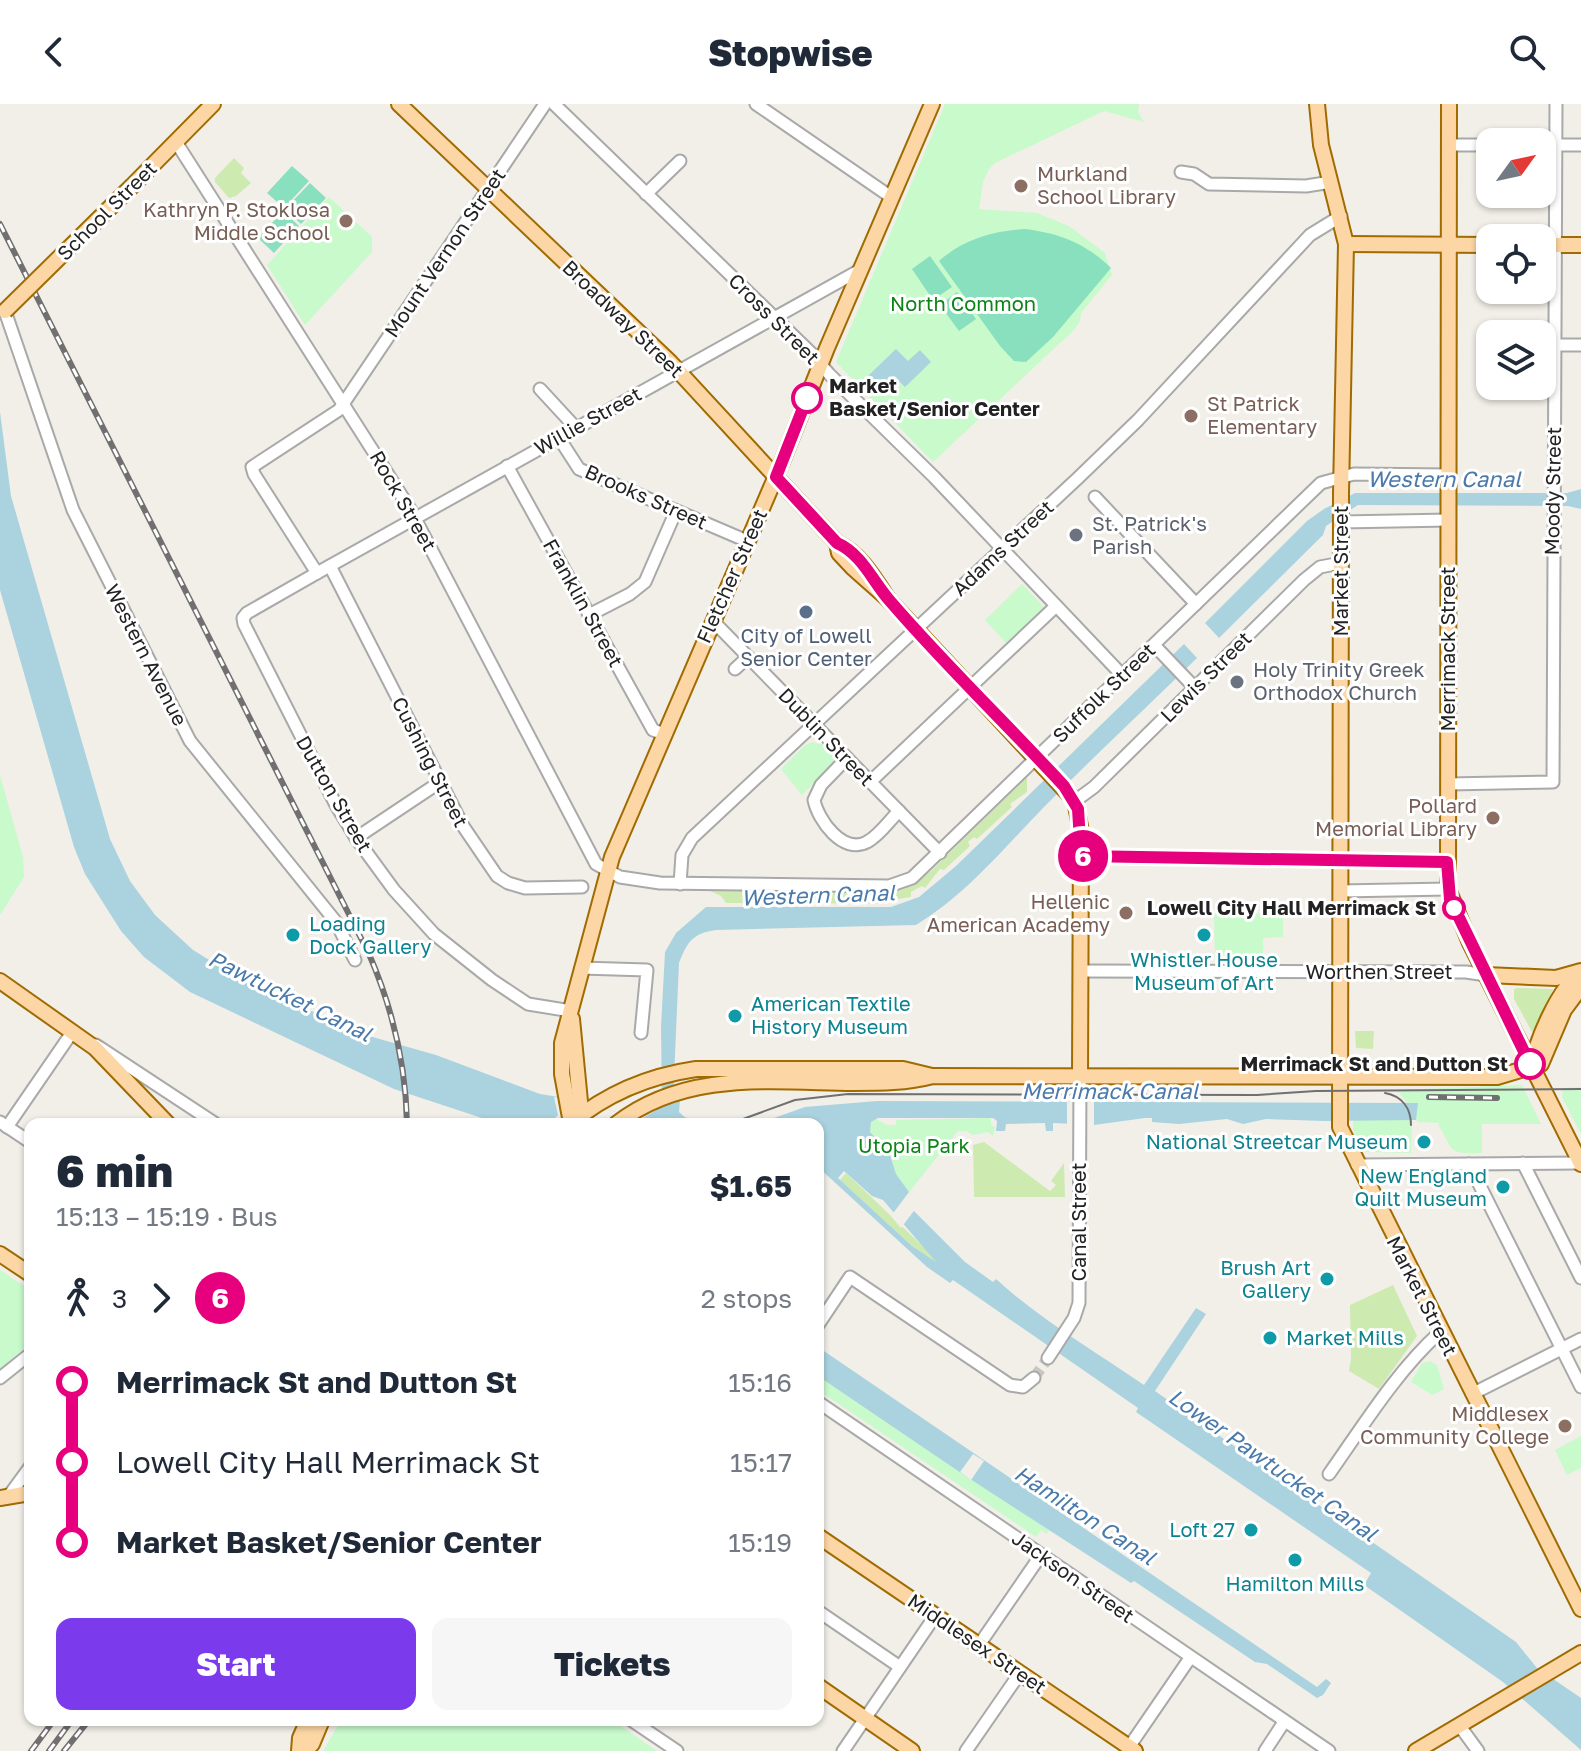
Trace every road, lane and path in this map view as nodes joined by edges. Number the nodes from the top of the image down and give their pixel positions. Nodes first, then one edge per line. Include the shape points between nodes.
1 (213, 104) edge
2 (399, 104) edge
3 (545, 104) edge
4 (554, 104) edge
5 (756, 104) edge
6 (932, 104) edge
7 (1317, 104) edge
8 (1449, 104) edge
9 (1556, 104) edge
10 (1555, 128) edge
11 (176, 142) junction
12 (1449, 145) junction
13 (1476, 145) edge
14 (1556, 145) edge
15 (1581, 145) edge
16 (680, 161) dead end
17 (1181, 172) dead end
18 (1331, 182) junction
19 (489, 189) junction
20 (646, 194) junction
21 (891, 197) junction
22 (1341, 216) junction
23 (1346, 244) junction
24 (1450, 244) junction
25 (1476, 245) edge
26 (1556, 245) edge
27 (1581, 245) edge
28 (860, 270) junction
29 (3, 314) edge
30 (774, 318) junction
31 (1556, 345) edge
32 (1581, 345) edge
33 (820, 364) junction
34 (678, 371) junction
35 (540, 389) dead end
36 (1554, 400) edge
37 (343, 401) junction
38 (576, 428) junction
39 (559, 438) junction
40 (507, 466) junction
41 (776, 477) junction
42 (1341, 477) junction
43 (1449, 480) junction
44 (1095, 497) dead end
45 (676, 511) junction
46 (1449, 514) junction
47 (415, 518) junction
48 (1341, 522) junction
49 (747, 541) junction
50 (1002, 549) junction
51 (1341, 563) junction
52 (330, 566) junction
53 (317, 573) junction
54 (1196, 604) junction
55 (1055, 607) junction
56 (589, 615) junction
57 (713, 621) junction
58 (916, 629) junction
59 (1154, 645) junction
60 (748, 657) junction
61 (735, 669) dead end
62 (1122, 675) junction
63 (970, 687) junction
64 (1195, 688) junction
65 (814, 724) junction
66 (664, 734) junction
67 (847, 758) junction
68 (1041, 763) junction
69 (440, 782) junction
70 (870, 782) junction
71 (1448, 784) junction
72 (1072, 798) junction
73 (899, 811) junction
74 (356, 838) junction
75 (940, 853) junction
76 (1081, 856) junction
77 (1340, 859) junction
78 (1447, 862) junction
79 (607, 871) junction
80 (680, 884) junction
81 (582, 887) dead end
82 (1448, 889) junction
83 (1340, 891) junction
84 (355, 960) dead end
85 (581, 968) junction
86 (1081, 971) junction
87 (1581, 972) edge
88 (1341, 973) junction
89 (1486, 975) junction
90 (1581, 987) edge
91 (3, 989) edge
92 (571, 1011) junction
93 (74, 1032) junction
94 (641, 1033) dead end
95 (1532, 1067) junction
96 (933, 1076) junction
97 (1340, 1076) junction
98 (1080, 1077) junction
99 (574, 1116) edge
100 (162, 1118) edge
101 (207, 1118) edge
102 (626, 1118) edge
103 (3, 1124) edge
104 (24, 1138) edge
105 (1523, 1163) junction
106 (1581, 1163) edge
107 (1469, 1164) junction
108 (1357, 1165) junction
109 (0, 1254) edge
110 (24, 1270) edge
111 (1581, 1278) edge
112 (824, 1316) edge
113 (1440, 1332) junction
114 (1581, 1339) edge
115 (1562, 1349) junction
116 (1049, 1356) tunnel mouth
117 (24, 1359) edge
118 (0, 1378) edge
119 (1034, 1378) dead end
120 (1581, 1387) edge
121 (1472, 1394) junction
122 (824, 1406) edge
123 (24, 1474) edge
124 (1329, 1474) dead end
125 (24, 1494) edge
126 (4, 1498) edge
127 (824, 1540) edge
128 (1041, 1555) junction
129 (1581, 1609) edge
130 (824, 1615) edge
131 (935, 1616) junction
132 (979, 1645) junction
133 (1581, 1653) edge
134 (1190, 1658) junction
135 (900, 1667) junction
136 (1020, 1673) junction
137 (824, 1690) edge
138 (866, 1718) junction
139 (1284, 1722) junction
140 (1459, 1725) junction
141 (305, 1726) edge
142 (320, 1726) edge
143 (640, 1726) edge
144 (1132, 1749) edge
145 (299, 1751) edge
146 (305, 1751) edge
147 (677, 1751) edge
148 (843, 1751) edge
149 (912, 1751) edge
150 (966, 1751) edge
151 (1265, 1751) edge
152 (1329, 1751) edge
153 (1416, 1751) edge
154 (1478, 1751) edge

1 - 11 main road, School Street
2 - 19 main road, Broadway Street
3 - 19 street, Mount Vernon Street
4 - 20 street, Cross Street
5 - 21 street
6 - 21 main road, Fletcher Street
7 - 18 main road, Market Street
8 - 12 main road, Merrimack Street
9 - 10 street, Moody Street
11 - 29 main road, School Street, bridge
11 - 37 street, Rock Street
12 - 13 street
12 - 24 main road, Merrimack Street
14 - 15 street
16 - 20 street
17 - 18 street via 1209,184
18 - 22 main road, Market Street
19 - 34 main road, Broadway Street
19 - 37 street, Mount Vernon Street
20 - 30 street, Cross Street
21 - 28 main road, Fletcher Street
22 - 23 main road, Market Street
22 - 50 street, Adams Street via 1310,235 1138,420
23 - 24 main road
23 - 42 main road, Market Street
24 - 25 main road
24 - 43 main road, Merrimack Street
26 - 27 main road
28 - 30 street, Willie Street
28 - 33 main road, Fletcher Street
29 - 84 street, Western Avenue via 73,510 190,741 336,922
30 - 33 street, Cross Street
30 - 34 street, Willie Street
31 - 32 street
33 - 41 main road, Fletcher Street
33 - 50 street, Cross Street
34 - 38 street, Willie Street
34 - 41 main road, Broadway Street
35 - 38 street
36 - 71 street, Moody Street via 1553,782
37 - 47 street, Rock Street
37 - 53 street, Mount Vernon Street via 339,410 252,467
38 - 39 street, Willie Street
39 - 40 street, Willie Street
39 - 45 street, Brooks Street via 579,469
40 - 47 street, Willie Street
40 - 56 street, Franklin Street
41 - 49 main road, Fletcher Street
41 - 58 main road, Broadway Street via 837,543 855,555
42 - 43 street, Suffolk Street
42 - 48 main road, Market Street
42 - 54 street, Suffolk Street via 1314,489
43 - 46 main road, Merrimack Street
44 - 54 street
45 - 49 street, Brooks Street
45 - 56 street via 645,582
46 - 48 street
46 - 71 main road, Merrimack Street
47 - 52 street, Willie Street
47 - 79 street, Rock Street via 596,864
48 - 51 main road, Market Street
49 - 57 main road, Fletcher Street
50 - 55 street, Cross Street
50 - 58 street, Adams Street
51 - 64 street, Lewis Street via 1320,567 1304,580
51 - 77 main road, Market Street
52 - 53 street, Willie Street
52 - 69 street, Cushing Street
53 - 74 street, Dutton Street via 247,613 243,621
54 - 59 street, Suffolk Street
55 - 62 street, Cross Street
55 - 63 street
56 - 66 street, Franklin Street via 653,730
57 - 60 street, Dublin Street
57 - 66 main road, Fletcher Street
58 - 63 main road, Broadway Street
58 - 65 street, Adams Street
59 - 62 street, Suffolk Street
59 - 64 street
60 - 61 street
60 - 65 street, Dublin Street
62 - 68 street, Suffolk Street
63 - 68 main road, Broadway Street
63 - 70 street
64 - 72 street, Lewis Street via 1094,787
65 - 67 street, Dublin Street
65 - 80 street, Adams Street via 692,838 682,855
66 - 79 main road, Fletcher Street
67 - 70 street, Dublin Street
67 - 73 street via 814,800 817,814 838,838 854,845 867,843
68 - 72 main road, Broadway Street
68 - 75 street, Suffolk Street
69 - 74 street
69 - 81 street, Cushing Street via 497,876 525,888
70 - 73 street, Dublin Street
71 - 78 main road, Merrimack Street
72 - 76 main road via 1081,821
73 - 75 street, Dublin Street
74 - 92 street, Dutton Street via 434,934 528,1004
75 - 80 street, Suffolk Street via 912,878 889,886
76 - 77 street
76 - 86 main road
77 - 78 street
77 - 83 main road, Market Street
78 - 82 main road, Merrimack Street
79 - 80 street, Suffolk Street
79 - 85 main road, Fletcher Street
82 - 83 street
82 - 89 main road, Merrimack Street
83 - 88 main road, Market Street
85 - 92 main road, Fletcher Street
85 - 94 street via 647,970
86 - 88 street, Worthen Street
86 - 98 main road
87 - 89 main road via 1556,978
87 - 95 main road via 1556,1001
88 - 89 street, Worthen Street
88 - 97 main road, Market Street
89 - 95 main road, Merrimack Street
90 - 95 main road via 1564,1010 1541,1064
91 - 93 main road
92 - 99 main road, Fletcher Street
93 - 100 main road via 108,1059
93 - 101 street
93 - 103 street
95 - 97 main road via 1497,1077
95 - 106 main road, Merrimack Street
96 - 98 main road
96 - 99 main road via 903,1069 726,1067 669,1074 621,1090
96 - 102 main road via 896,1083 727,1082 668,1095
97 - 98 main road
97 - 108 main road, Market Street via 1341,1133
98 - 116 street, Canal Street via 1080,1296 1078,1310
103 - 104 street
105 - 106 street
105 - 107 street
105 - 111 street
107 - 108 street
107 - 115 street
108 - 113 main road, Market Street
109 - 110 main road
112 - 119 street via 850,1277 1010,1385 1023,1387
113 - 121 main road, Market Street
113 - 124 street
114 - 115 street
115 - 120 street
115 - 121 street
117 - 118 street
121 - 129 main road, Market Street
122 - 128 street, Jackson Street
123 - 126 street
125 - 126 main road
127 - 131 main road, Middlesex Street
128 - 132 street
128 - 134 street, Jackson Street
130 - 135 street
131 - 132 main road, Middlesex Street
131 - 135 street
132 - 136 main road, Middlesex Street
133 - 140 main road
134 - 139 street, Jackson Street
134 - 144 street
135 - 138 street
136 - 144 main road, Middlesex Street
136 - 150 street
137 - 138 main road
138 - 148 street
138 - 149 main road
139 - 151 street
139 - 152 street, Jackson Street
140 - 153 main road
140 - 154 street
141 - 145 main road
142 - 146 main road
143 - 147 street

